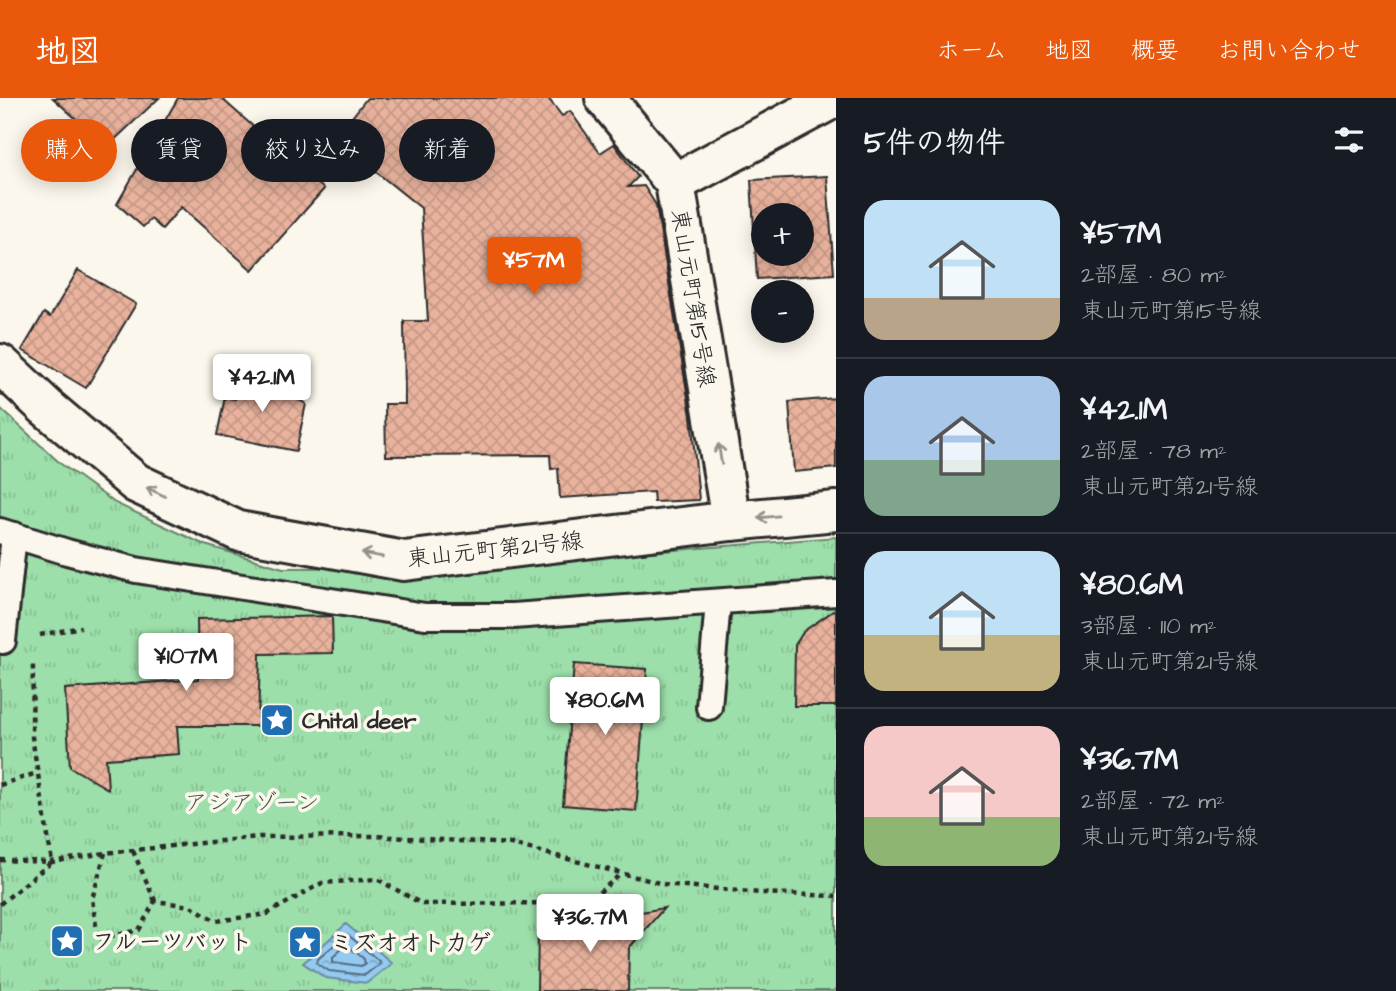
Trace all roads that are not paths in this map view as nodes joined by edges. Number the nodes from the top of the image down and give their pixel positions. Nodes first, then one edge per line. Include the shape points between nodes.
1 (605, 98) edge
2 (834, 98) edge
3 (675, 183) junction
4 (0, 364) edge
5 (836, 511) edge
6 (731, 521) junction
7 (7, 533) edge
8 (836, 593) edge
9 (718, 602) junction
10 (3, 641) road end
11 (709, 707) dead end

1 - 3 street, 東山元町第15号線
2 - 3 street
6 -> 3 street, 東山元町第15号線
6 -> 4 street, 東山元町第21号線 via 404,561 238,531 136,482
5 -> 6 street, 東山元町第21号線
7 - 9 lane via 136,570 425,616 513,616
7 - 10 lane
8 - 9 lane
9 - 11 lane

